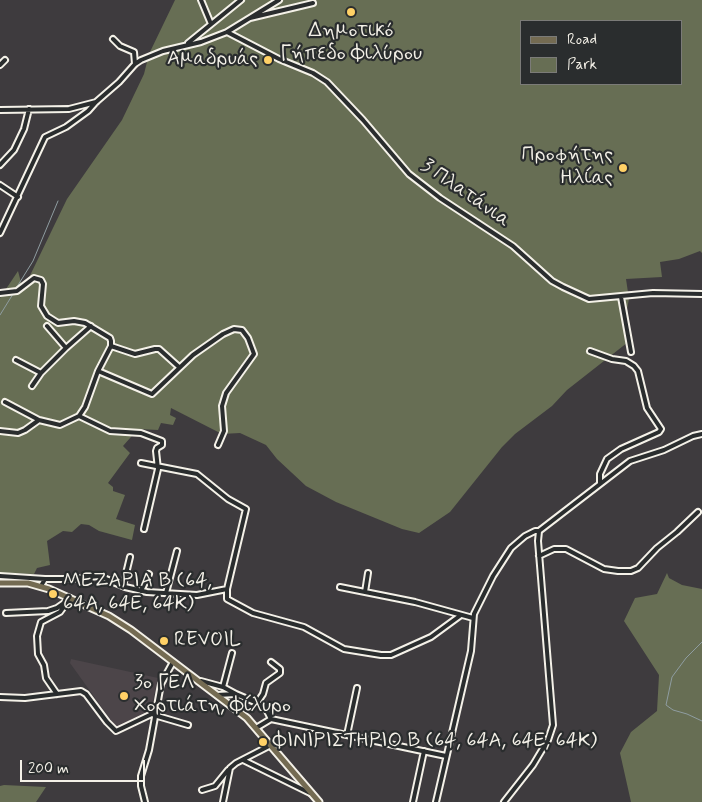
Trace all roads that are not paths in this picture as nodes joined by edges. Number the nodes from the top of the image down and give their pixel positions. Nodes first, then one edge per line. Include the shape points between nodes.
1 (201, 0) edge
2 (241, 0) edge
3 (279, 0) edge
4 (312, 3) dead end
5 (250, 18) junction
6 (211, 24) junction
7 (227, 32) junction
8 (113, 39) dead end
9 (186, 44) junction
10 (5, 60) dead end
11 (135, 64) junction
12 (0, 65) edge
13 (96, 102) junction
14 (29, 109) junction
15 (0, 110) edge
16 (0, 165) edge
17 (0, 185) edge
18 (18, 197) junction
19 (0, 216) edge
20 (6, 219) junction
21 (0, 233) edge
22 (0, 293) edge
23 (702, 294) edge
24 (621, 297) junction
25 (47, 326) dead end
26 (91, 326) junction
27 (111, 346) junction
28 (66, 348) junction
29 (590, 351) dead end
30 (631, 352) dead end
31 (16, 360) dead end
32 (179, 367) junction
33 (98, 371) junction
34 (41, 373) junction
35 (32, 386) dead end
36 (5, 402) dead end
37 (79, 416) junction
38 (39, 420) junction
39 (0, 432) edge
40 (702, 434) edge
41 (218, 445) dead end
42 (141, 463) dead end
43 (158, 467) junction
44 (600, 483) junction
45 (698, 512) dead end
46 (144, 529) dead end
47 (539, 532) junction
48 (178, 551) dead end
49 (539, 556) junction
50 (130, 557) dead end
51 (368, 573) dead end
52 (149, 574) dead end
53 (0, 576) edge
54 (45, 579) junction
55 (0, 583) edge
56 (41, 586) junction
57 (123, 586) junction
58 (340, 587) dead end
59 (227, 589) junction
60 (141, 591) junction
61 (365, 592) junction
62 (166, 593) junction
63 (70, 598) junction
64 (6, 612) dead end
65 (462, 615) junction
66 (473, 618) junction
67 (232, 654) dead end
68 (173, 662) junction
69 (271, 662) dead end
70 (197, 680) junction
71 (223, 687) junction
72 (357, 688) dead end
73 (57, 694) junction
74 (217, 694) junction
75 (236, 694) junction
76 (0, 697) edge
77 (258, 703) junction
78 (154, 714) junction
79 (271, 718) junction
80 (188, 725) dead end
81 (256, 728) junction
82 (347, 735) junction
83 (271, 745) junction
84 (424, 751) junction
85 (446, 756) junction
86 (243, 760) junction
87 (230, 768) junction
88 (202, 790) dead end
89 (312, 794) junction
90 (145, 802) edge
91 (223, 802) edge
92 (319, 802) edge
93 (413, 802) edge
94 (436, 802) edge
95 (504, 802) edge

1 - 6 street
2 - 6 street
3 - 5 street
4 - 5 street
5 - 7 street
6 - 9 street
7 - 9 street
7 - 24 street, 3 Πλατάνια via 327,82 409,174 513,246 552,280 589,299
8 - 11 street via 134,52
9 - 11 street
10 - 12 street
11 - 13 street
13 - 14 street via 69,109
13 - 18 street via 77,119 45,137
14 - 15 street
14 - 16 street via 14,150
17 - 18 street
18 - 20 street
19 - 20 street
20 - 21 street
22 - 26 street via 17,291 34,278 40,280 43,284 41,306 47,316 58,323 74,321
23 - 24 street, 3 Πλατάνια via 672,292
24 - 30 street
25 - 28 street
26 - 27 street via 110,338
26 - 28 street
27 - 32 street via 135,354 159,349
27 - 33 street
28 - 34 street
29 - 44 street via 634,366 647,408 661,428 607,459 600,474
31 - 34 street
32 - 33 street via 152,394
32 - 41 street via 234,329 242,330 248,338 254,354 226,393 222,406 224,431
33 - 37 street
34 - 35 street
36 - 38 street
37 - 38 street via 60,425
37 - 43 street via 110,432 142,433 162,440 156,451
38 - 39 street via 18,433
40 - 44 street via 632,459
42 - 43 street
43 - 46 street
43 - 59 street via 197,474 246,509
44 - 47 street
45 - 49 street via 631,571 600,567 566,549
47 - 49 street
47 - 66 street via 525,536 511,548
48 - 62 street
49 - 95 street via 553,708 552,728 533,765
50 - 57 street
51 - 61 street
52 - 60 street
53 - 54 street
54 - 56 street
54 - 57 street via 99,576
55 - 56 main road via 22,582
56 - 63 main road
57 - 60 street
58 - 61 street
59 - 62 street via 197,595
59 - 65 street via 227,599 253,613 304,627 344,649 375,654 391,655 425,640
60 - 62 street
61 - 65 street
63 - 64 street via 48,611
63 - 68 main road via 109,616
63 - 73 street via 60,612 42,622 37,636 38,654 46,678
65 - 66 street
66 - 85 street via 470,654
67 - 71 street
68 - 70 main road
68 - 78 street via 161,684
69 - 77 street via 280,669 280,673 266,683
70 - 71 street
70 - 74 main road
71 - 75 street
72 - 82 street
73 - 76 street
73 - 78 street via 81,691 86,694 116,731
74 - 75 street
74 - 81 main road
75 - 77 street
77 - 79 street
78 - 80 street
78 - 90 street via 141,781
79 - 81 street
79 - 82 street
81 - 83 main road
82 - 84 street
83 - 86 street
83 - 89 main road
84 - 85 street
84 - 93 street
85 - 94 street
86 - 87 street
86 - 89 street
87 - 88 street via 215,786
87 - 91 street
89 - 92 main road

